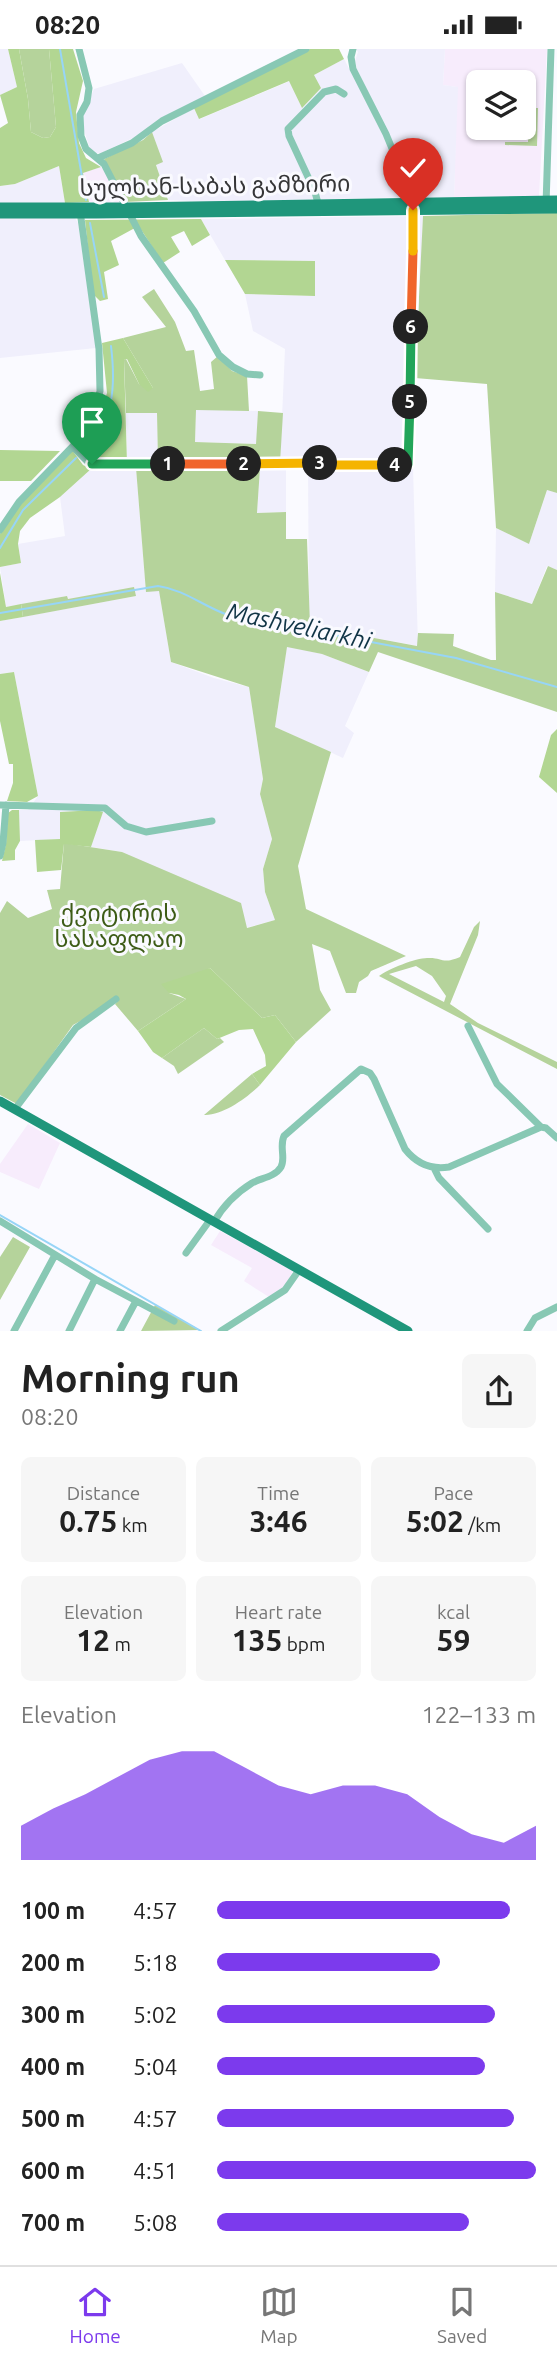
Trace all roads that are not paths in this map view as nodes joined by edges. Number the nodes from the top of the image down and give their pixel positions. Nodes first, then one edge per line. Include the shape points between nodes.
1 (79, 49) edge
2 (306, 49) edge
3 (354, 49) edge
4 (551, 49) edge
5 (344, 94) dead end
6 (99, 159) junction
7 (537, 177) dead end
8 (547, 177) junction
9 (557, 200) edge
10 (546, 205) junction
11 (413, 206) junction
12 (0, 207) edge
13 (319, 208) junction
14 (557, 209) edge
15 (80, 211) junction
16 (128, 211) junction
17 (0, 213) edge
18 (260, 375) dead end
19 (73, 447) junction
20 (0, 530) edge
21 (3, 805) edge
22 (212, 821) dead end
23 (0, 856) edge
24 (116, 999) dead end
25 (468, 1026) dead end
26 (0, 1101) edge
27 (15, 1109) junction
28 (541, 1127) junction
29 (557, 1137) edge
30 (434, 1168) junction
31 (0, 1221) edge
32 (212, 1221) junction
33 (488, 1229) dead end
34 (186, 1253) dead end
35 (55, 1255) junction
36 (299, 1270) junction
37 (95, 1279) junction
38 (136, 1301) junction
39 (557, 1307) edge
40 (174, 1321) dead end
41 (14, 1331) edge
42 (68, 1331) edge
43 (120, 1331) edge
44 (221, 1331) edge
45 (408, 1331) edge
46 (527, 1331) edge

1 - 6 street via 89,88 80,115 81,136 89,153
2 - 6 street via 162,121
3 - 11 street via 353,69 386,134
4 - 8 street
5 - 13 street via 336,89 324,92 288,129
6 - 16 street
7 - 8 street
8 - 10 street
9 - 10 main road, სულხან-საბას გამზირი
10 - 11 main road, სულხან-საბას გამზირი
10 - 14 main road, სულხან-საბას გამზირი
11 - 13 main road, სულხან-საბას გამზირი
11 - 19 street via 408,464 94,465
12 - 15 main road, სულხან-საბას გამზირი
13 - 16 main road, სულხან-საბას გამზირი
15 - 16 main road, სულხან-საბას გამზირი
15 - 17 main road, სულხან-საბას გამზირი
15 - 19 street via 99,349 100,391 94,412
16 - 18 street via 219,355 247,374
19 - 20 street via 19,502
21 - 22 street via 105,808 127,826 146,832
21 - 23 street
24 - 27 street via 76,1028
25 - 28 street via 497,1084
26 - 27 main road
27 - 32 main road
28 - 29 street
28 - 30 street via 449,1167
30 - 32 street via 405,1149 374,1079 360,1069 284,1136 282,1165 275,1173 253,1182
30 - 33 street
31 - 35 street
32 - 34 street
32 - 36 main road
35 - 37 street
35 - 41 street
36 - 44 street via 285,1290
36 - 45 main road
37 - 38 street
37 - 42 street
38 - 40 street
38 - 43 street
39 - 46 street via 535,1318

